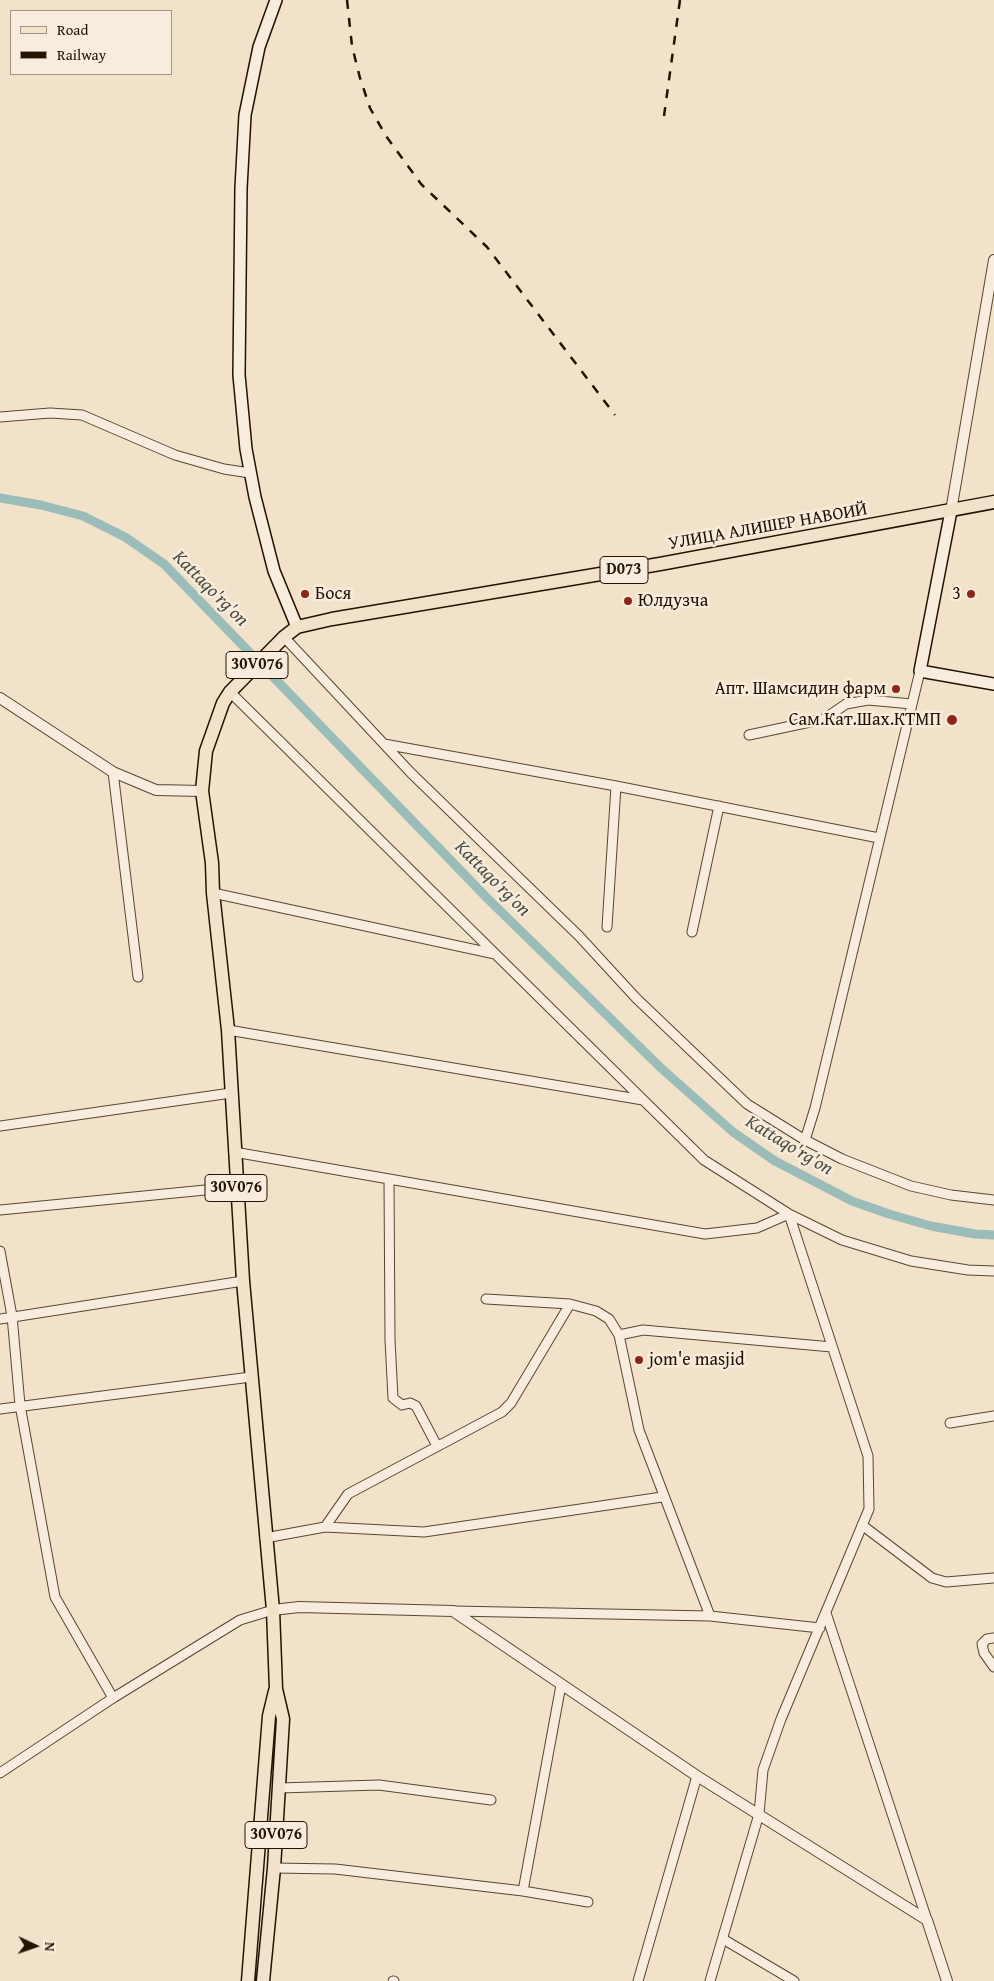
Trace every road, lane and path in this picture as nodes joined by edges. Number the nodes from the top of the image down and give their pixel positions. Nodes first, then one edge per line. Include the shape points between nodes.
1 (276, 0) edge
2 (994, 260) edge
3 (0, 417) edge
4 (250, 473) junction
5 (994, 502) edge
6 (951, 511) junction
7 (297, 627) junction
8 (284, 637) junction
9 (920, 671) junction
10 (994, 684) edge
11 (230, 692) junction
12 (0, 698) edge
13 (912, 704) junction
14 (749, 736) dead end
15 (384, 744) junction
16 (113, 772) junction
17 (616, 786) junction
18 (202, 790) junction
19 (719, 806) junction
20 (879, 838) junction
21 (213, 893) junction
22 (606, 927) dead end
23 (692, 932) dead end
24 (495, 954) junction
25 (138, 976) dead end
26 (228, 1030) junction
27 (231, 1093) junction
28 (643, 1100) junction
29 (0, 1126) edge
30 (805, 1140) junction
31 (234, 1152) junction
32 (390, 1179) junction
33 (236, 1187) junction
34 (994, 1200) edge
35 (0, 1210) edge
36 (789, 1214) junction
37 (0, 1251) edge
38 (994, 1271) edge
39 (3, 1278) edge
40 (243, 1281) junction
41 (486, 1299) dead end
42 (570, 1304) junction
43 (12, 1316) junction
44 (0, 1319) edge
45 (619, 1335) junction
46 (832, 1347) junction
47 (251, 1377) junction
48 (20, 1405) junction
49 (0, 1409) edge
50 (994, 1416) edge
51 (950, 1422) dead end
52 (437, 1446) junction
53 (662, 1497) junction
54 (862, 1525) junction
55 (325, 1527) junction
56 (265, 1538) junction
57 (994, 1578) edge
58 (273, 1610) junction
59 (452, 1611) junction
60 (826, 1613) junction
61 (710, 1616) junction
62 (820, 1628) junction
63 (994, 1638) edge
64 (994, 1667) edge
65 (561, 1684) junction
66 (276, 1689) junction
67 (113, 1698) junction
68 (0, 1773) edge
69 (697, 1776) junction
70 (279, 1788) junction
71 (491, 1800) dead end
72 (759, 1814) junction
73 (274, 1868) junction
74 (523, 1891) junction
75 (588, 1902) dead end
76 (928, 1920) junction
77 (722, 1939) junction
78 (248, 1981) edge
79 (263, 1981) edge
80 (638, 1981) edge
81 (710, 1981) edge
82 (794, 1981) edge
83 (947, 1981) edge

1 - 4 main road via 250,80 242,152 239,375
2 - 6 street
3 - 4 street via 50,413 82,415 175,455
4 - 7 main road via 274,571
5 - 6 main road, УЛИЦА АЛИШЕР НАВОИЙ / D073
6 - 7 main road, УЛИЦА АЛИШЕР НАВОИЙ / D073
6 - 9 main road
7 - 8 main road, УЛИЦА АЛИШЕР НАВОИЙ / 30V076
8 - 11 main road, 30V076
8 - 15 street
9 - 10 main road
9 - 13 street
11 - 18 main road, 30V076 via 210,739
11 - 24 street
12 - 16 street
13 - 14 street via 868,700 846,704 824,719
13 - 20 street
15 - 17 street
15 - 30 street via 579,936 636,998 747,1104
16 - 18 street via 156,790
16 - 25 street
17 - 19 street
17 - 22 street
18 - 21 main road, 30V076
19 - 20 street
19 - 23 street
20 - 30 street
21 - 24 street
21 - 26 main road, 30V076
24 - 28 street
26 - 27 main road, 30V076
26 - 28 street
27 - 29 street
27 - 31 main road, 30V076
28 - 36 street via 704,1160
30 - 34 street via 842,1159 910,1186
31 - 32 street
31 - 33 main road, 30V076
32 - 36 street via 705,1234 757,1228
32 - 52 street via 393,1398 402,1405 410,1403 416,1406
33 - 35 street
33 - 40 main road, 30V076
36 - 38 street via 842,1240 911,1261
36 - 46 street
37 - 39 street
39 - 43 street
40 - 43 street
40 - 47 main road, 30V076
41 - 42 street
42 - 45 street via 596,1311 609,1319
42 - 52 street via 502,1412
43 - 44 street
43 - 48 street
45 - 46 street via 643,1330
45 - 53 street via 639,1430
46 - 54 street via 868,1456 869,1509
47 - 48 street
47 - 56 main road, 30V076
48 - 49 street
48 - 67 street via 55,1597
50 - 51 street
52 - 55 street via 348,1494
53 - 55 street via 424,1532
53 - 61 street
54 - 57 street via 932,1578 946,1582
54 - 60 street
55 - 56 street
56 - 58 main road, 30V076
58 - 59 street via 299,1607
58 - 66 main road, 30V076
58 - 67 street via 240,1620
59 - 61 street
59 - 65 street
60 - 62 street
60 - 76 street
61 - 62 street
62 - 72 street via 763,1770
63 - 64 street via 982,1644
65 - 69 street
65 - 74 street
66 - 70 main road, 30V076 via 283,1719
66 - 78 main road, 30V076 via 269,1716
67 - 68 street
69 - 72 street
69 - 80 street
70 - 71 street via 379,1785
70 - 73 main road, 30V076
72 - 76 street
72 - 77 street
73 - 74 street via 335,1869
73 - 79 main road, 30V076
74 - 75 street
76 - 83 street
77 - 81 street
77 - 82 street

